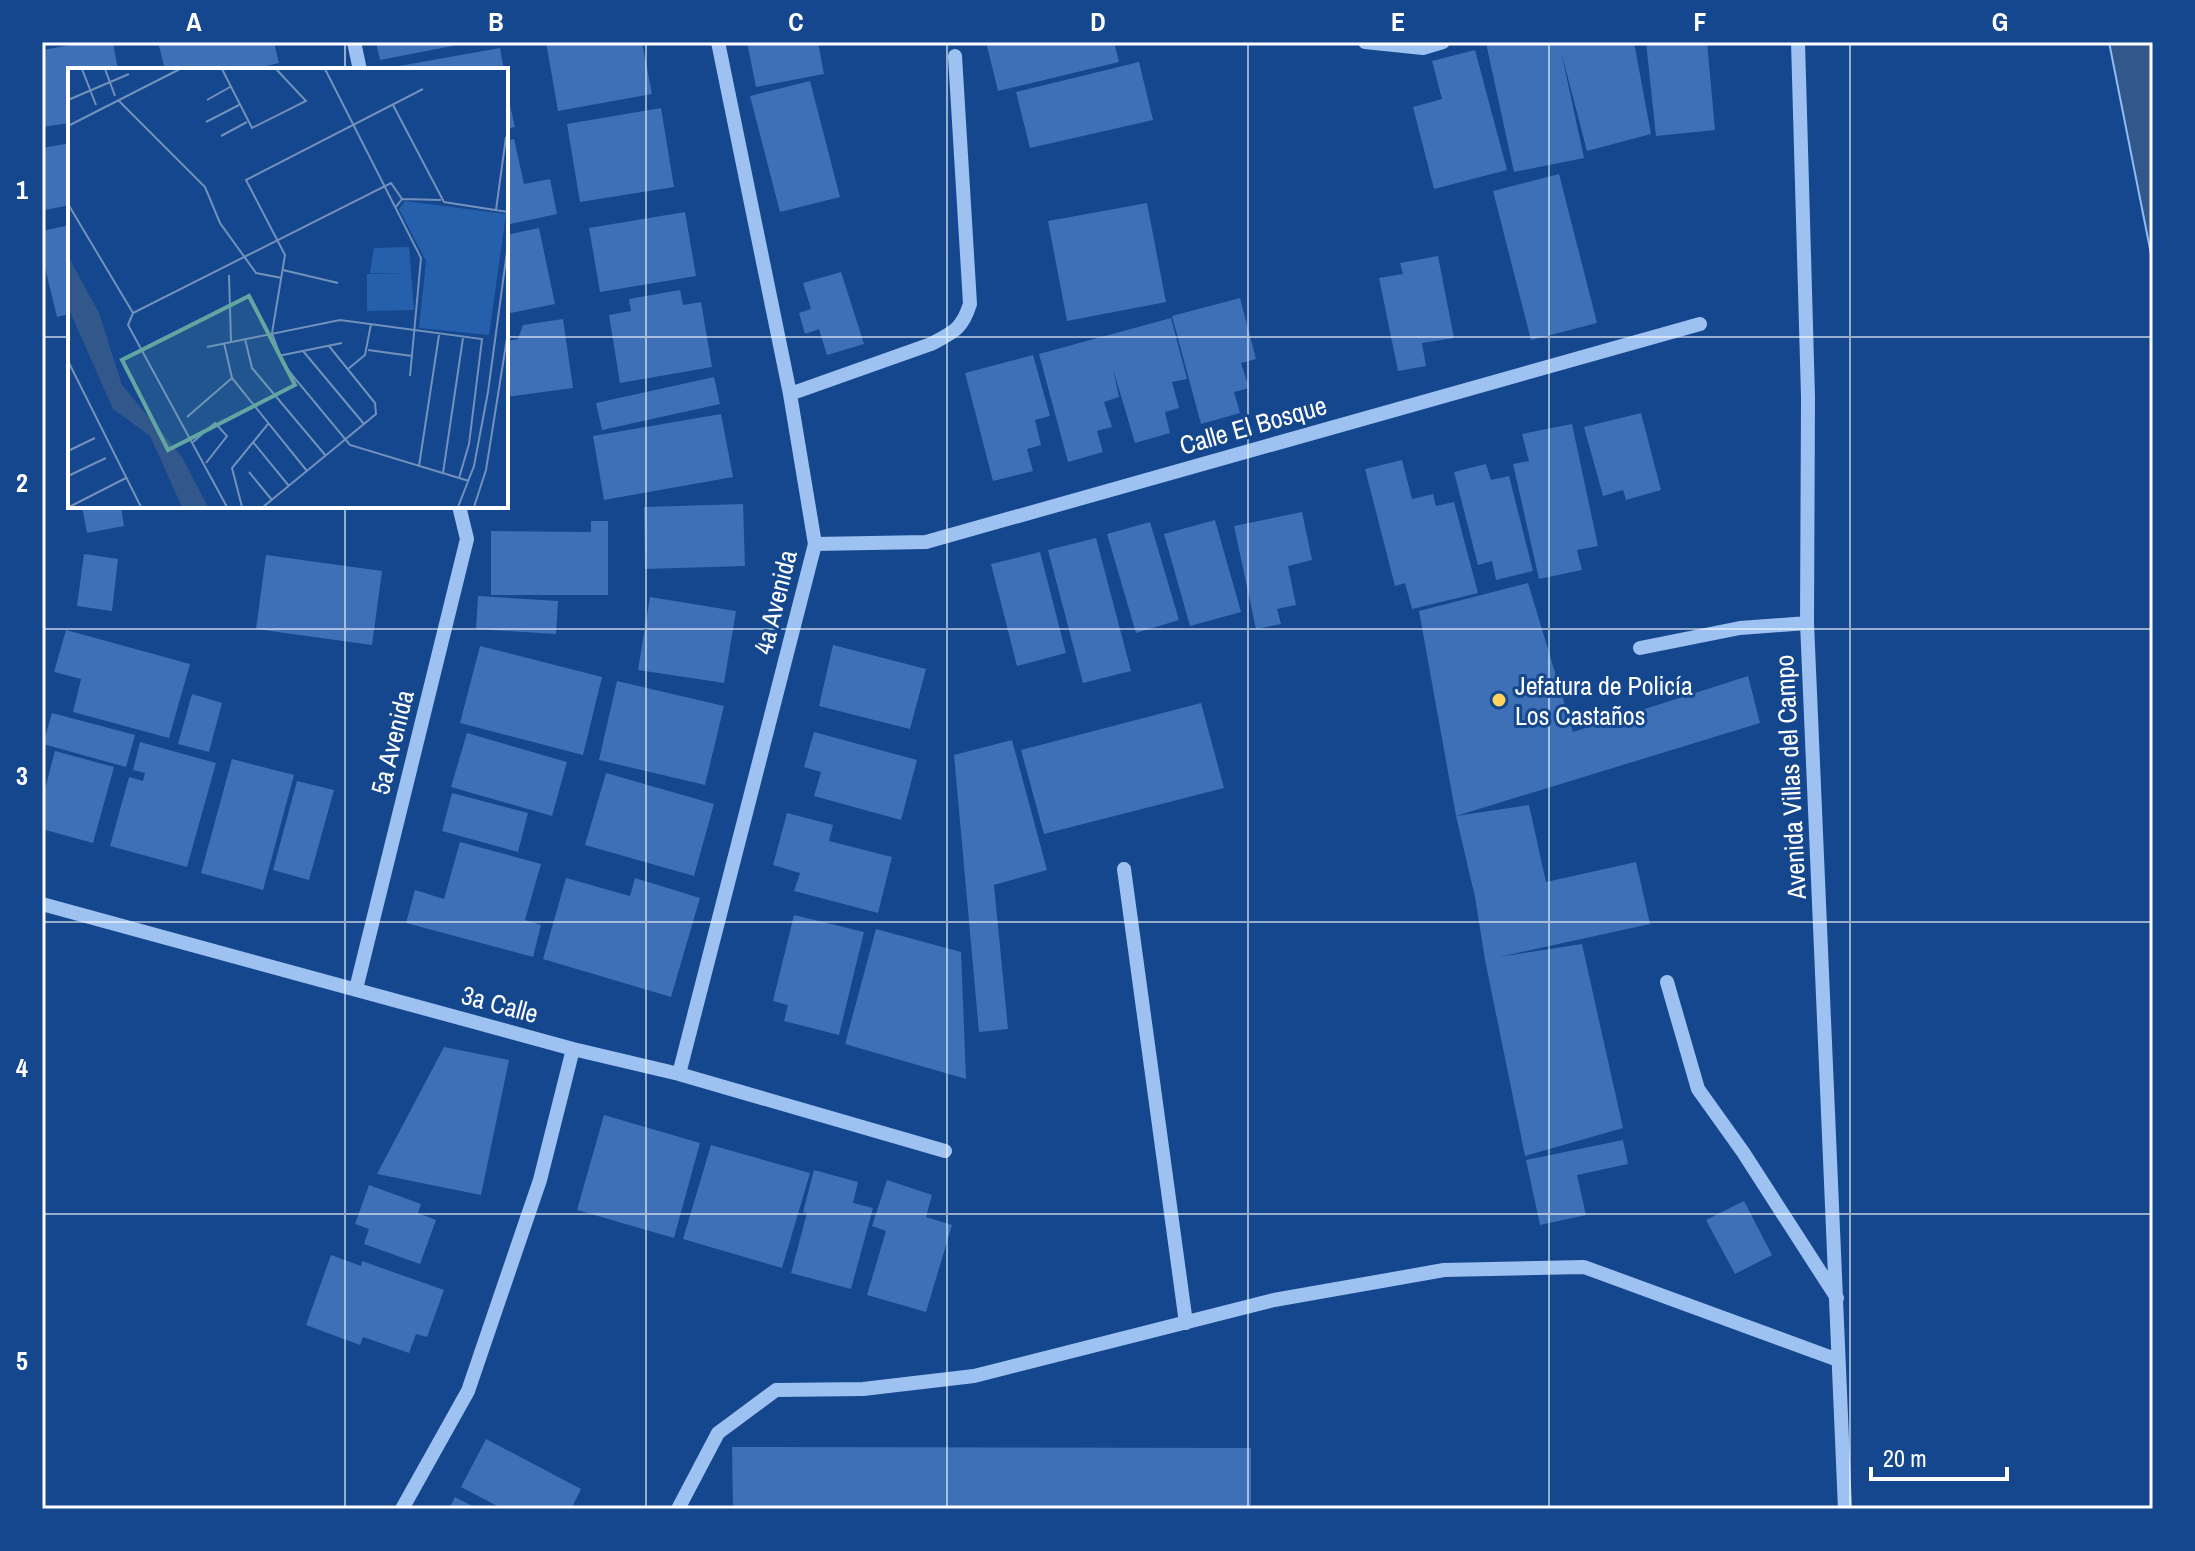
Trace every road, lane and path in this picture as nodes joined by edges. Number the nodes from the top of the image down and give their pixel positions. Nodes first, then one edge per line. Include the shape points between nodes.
1 (354, 42) edge
2 (718, 42) edge
3 (1365, 42) edge
4 (1443, 42) edge
5 (1798, 42) edge
6 (955, 56) dead end
7 (360, 68) edge
8 (1700, 324) dead end
9 (790, 394) junction
10 (459, 508) edge
11 (815, 544) junction
12 (1807, 623) junction
13 (1640, 648) dead end
14 (1124, 869) dead end
15 (42, 904) edge
16 (1667, 982) dead end
17 (356, 989) junction
18 (573, 1049) junction
19 (679, 1074) junction
20 (945, 1151) dead end
21 (1837, 1298) junction
22 (1186, 1323) junction
23 (1838, 1360) junction
24 (402, 1509) edge
25 (678, 1509) edge
26 (1845, 1509) edge

1 - 7 street
2 - 9 street, 4a Avenida
3 - 4 street via 1423,48
5 - 12 street, Avenida Villas del Campo via 1808,397
6 - 9 street via 970,304 964,323 931,344
8 - 11 street, Calle El Bosque via 926,542
9 - 11 street, 4a Avenida
10 - 17 street, 5a Avenida via 467,539
11 - 19 street, 4a Avenida
12 - 13 street via 1740,628
12 - 21 street, Avenida Villas del Campo
14 - 22 street
15 - 17 street, 3a Calle
16 - 21 street via 1698,1089
17 - 18 street, 3a Calle
18 - 19 street, 3a Calle
18 - 24 street via 540,1180 468,1391
19 - 20 street, 3a Calle
21 - 23 street, Avenida Villas del Campo
22 - 23 street via 1274,1300 1444,1270 1584,1267
22 - 25 street via 974,1376 863,1389 776,1390 718,1433
23 - 26 street, Avenida Villas del Campo

